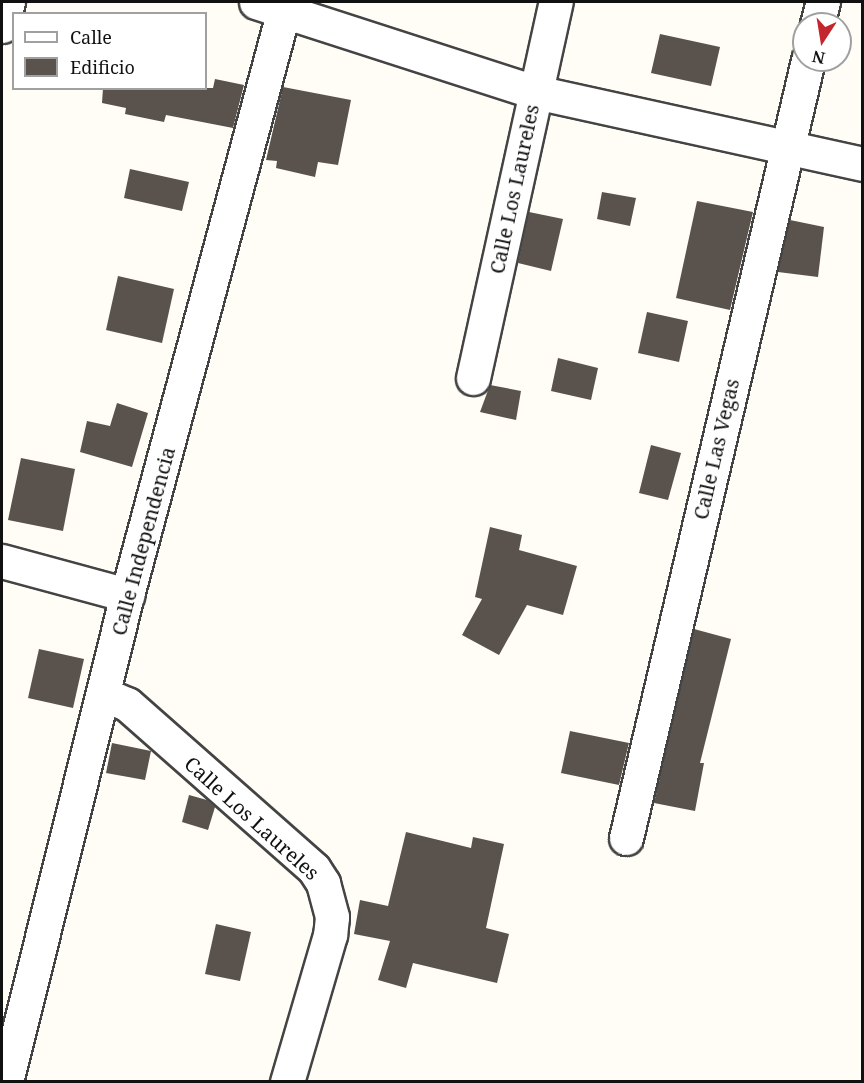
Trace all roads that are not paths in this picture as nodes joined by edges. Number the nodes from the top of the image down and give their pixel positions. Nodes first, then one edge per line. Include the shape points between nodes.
1 (8, 2) edge
2 (556, 2) edge
3 (275, 5) edge
4 (2, 26) edge
5 (805, 72) edge
6 (535, 92) junction
7 (786, 148) junction
8 (862, 164) edge
9 (473, 378) dead end
10 (2, 561) edge
11 (127, 595) junction
12 (103, 694) junction
13 (626, 838) dead end
14 (6, 1082) edge
15 (286, 1082) edge

1 - 4 street
2 - 6 street, Calle Los Laureles
3 - 6 street
3 - 11 street, Calle Independencia
5 - 7 street, Calle Las Vegas
6 - 7 street
6 - 9 street, Calle Los Laureles
7 - 8 street
7 - 13 street, Calle Las Vegas
10 - 11 street
11 - 12 street, Calle Independencia
12 - 14 street, Calle Independencia
12 - 15 street, Calle Los Laureles via 127,704 314,869 323,883 332,917 330,935

